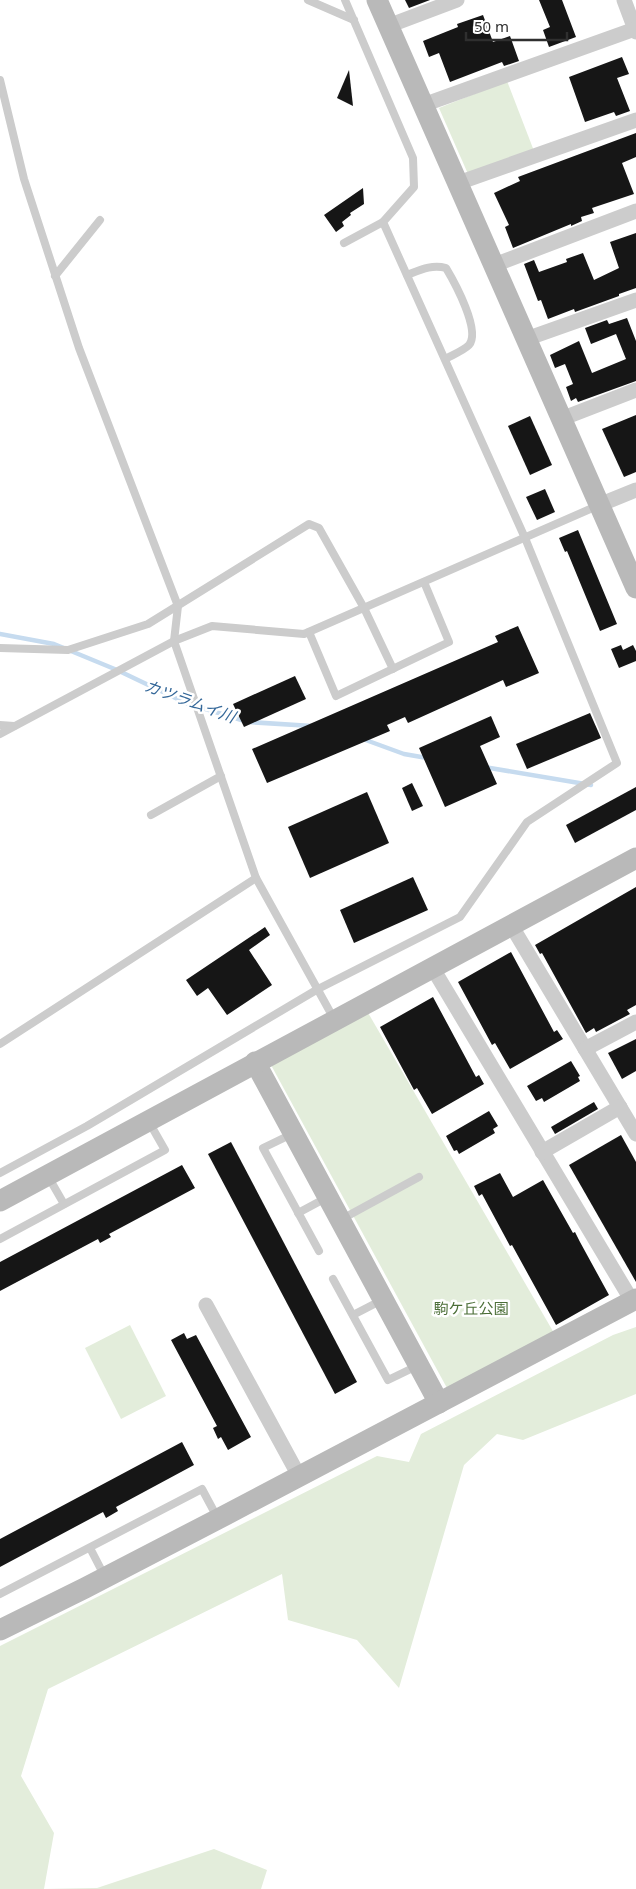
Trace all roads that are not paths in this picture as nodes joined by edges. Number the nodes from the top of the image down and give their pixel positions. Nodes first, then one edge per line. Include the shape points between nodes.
1 (308, 0) edge
2 (345, 0) edge
3 (377, 0) edge
4 (457, 0) edge
5 (624, 0) edge
6 (354, 20) junction
7 (388, 26) junction
8 (635, 31) edge
9 (0, 80) edge
10 (423, 105) junction
11 (636, 120) edge
12 (458, 183) junction
13 (636, 211) edge
14 (100, 220) dead end
15 (384, 222) junction
16 (344, 243) dead end
17 (494, 265) junction
18 (407, 275) junction
19 (55, 276) junction
20 (636, 300) edge
21 (526, 339) junction
22 (445, 359) junction
23 (636, 390) edge
24 (561, 419) junction
25 (636, 490) edge
26 (599, 505) junction
27 (524, 538) junction
28 (634, 579) edge
29 (424, 582) junction
30 (178, 606) junction
31 (364, 608) junction
32 (309, 632) junction
33 (174, 641) junction
34 (0, 648) edge
35 (393, 669) junction
36 (0, 725) edge
37 (14, 726) junction
38 (0, 734) edge
39 (221, 776) junction
40 (151, 815) dead end
41 (636, 858) edge
42 (256, 878) junction
43 (511, 925) junction
44 (432, 967) junction
45 (318, 989) junction
46 (334, 1020) junction
47 (636, 1022) edge
48 (0, 1044) edge
49 (585, 1050) junction
50 (255, 1062) junction
51 (620, 1107) junction
52 (148, 1120) junction
53 (293, 1133) junction
54 (636, 1134) edge
55 (542, 1152) junction
56 (0, 1172) edge
57 (48, 1176) junction
58 (420, 1177) dead end
59 (328, 1197) junction
60 (0, 1201) edge
61 (64, 1204) junction
62 (298, 1213) junction
63 (340, 1220) junction
64 (0, 1239) edge
65 (319, 1251) dead end
66 (333, 1279) dead end
67 (383, 1299) junction
68 (634, 1300) edge
69 (206, 1305) dead end
70 (352, 1315) junction
71 (419, 1366) junction
72 (440, 1403) junction
73 (299, 1476) junction
74 (218, 1519) junction
75 (90, 1548) junction
76 (105, 1578) junction
77 (0, 1594) edge
78 (0, 1630) edge

1 - 6 lane
2 - 6 lane
3 - 7 street
4 - 7 street
5 - 8 street
6 - 15 lane via 413,158 414,188
7 - 10 street
8 - 10 street
9 - 19 lane via 24,179
10 - 12 street
11 - 12 street
12 - 17 street
13 - 17 street
14 - 19 lane
15 - 16 lane
15 - 18 lane
17 - 21 street
18 - 22 lane
18 - 22 lane via 438,266 446,268 472,324 473,335 469,345
19 - 30 lane via 79,348
20 - 21 street
21 - 24 street
22 - 27 lane
23 - 24 street
24 - 26 street
25 - 26 street
26 - 27 lane
26 - 28 street
27 - 29 lane
27 - 45 lane via 617,763 527,822 460,917
29 - 31 lane
29 - 35 lane via 449,642
30 - 31 lane via 309,524 319,528
30 - 33 lane
30 - 34 lane via 148,624 68,650
31 - 32 lane
31 - 35 lane
32 - 33 lane via 212,626
32 - 35 lane via 336,696
33 - 37 lane
33 - 39 lane
36 - 37 lane
37 - 38 lane
39 - 40 lane
39 - 42 lane
41 - 43 street
42 - 45 lane
42 - 48 lane
43 - 44 street
43 - 49 street
44 - 46 street
44 - 55 street
45 - 46 lane
45 - 56 lane via 87,1126
46 - 50 street
47 - 49 street
49 - 51 street
50 - 52 street
50 - 53 street
51 - 54 street
51 - 55 street
52 - 57 street
52 - 61 lane via 165,1150
53 - 59 street
53 - 62 lane via 263,1148
55 - 68 street
57 - 60 street
57 - 61 lane
58 - 63 lane
59 - 62 lane
59 - 63 street
61 - 64 lane
62 - 65 lane
63 - 67 street
66 - 70 lane
67 - 70 lane
67 - 71 street
68 - 72 street
69 - 73 street
70 - 71 lane via 388,1380
71 - 72 street
72 - 73 street
73 - 74 street
74 - 75 lane via 202,1489
74 - 76 street
75 - 76 lane
75 - 77 lane
76 - 78 street

